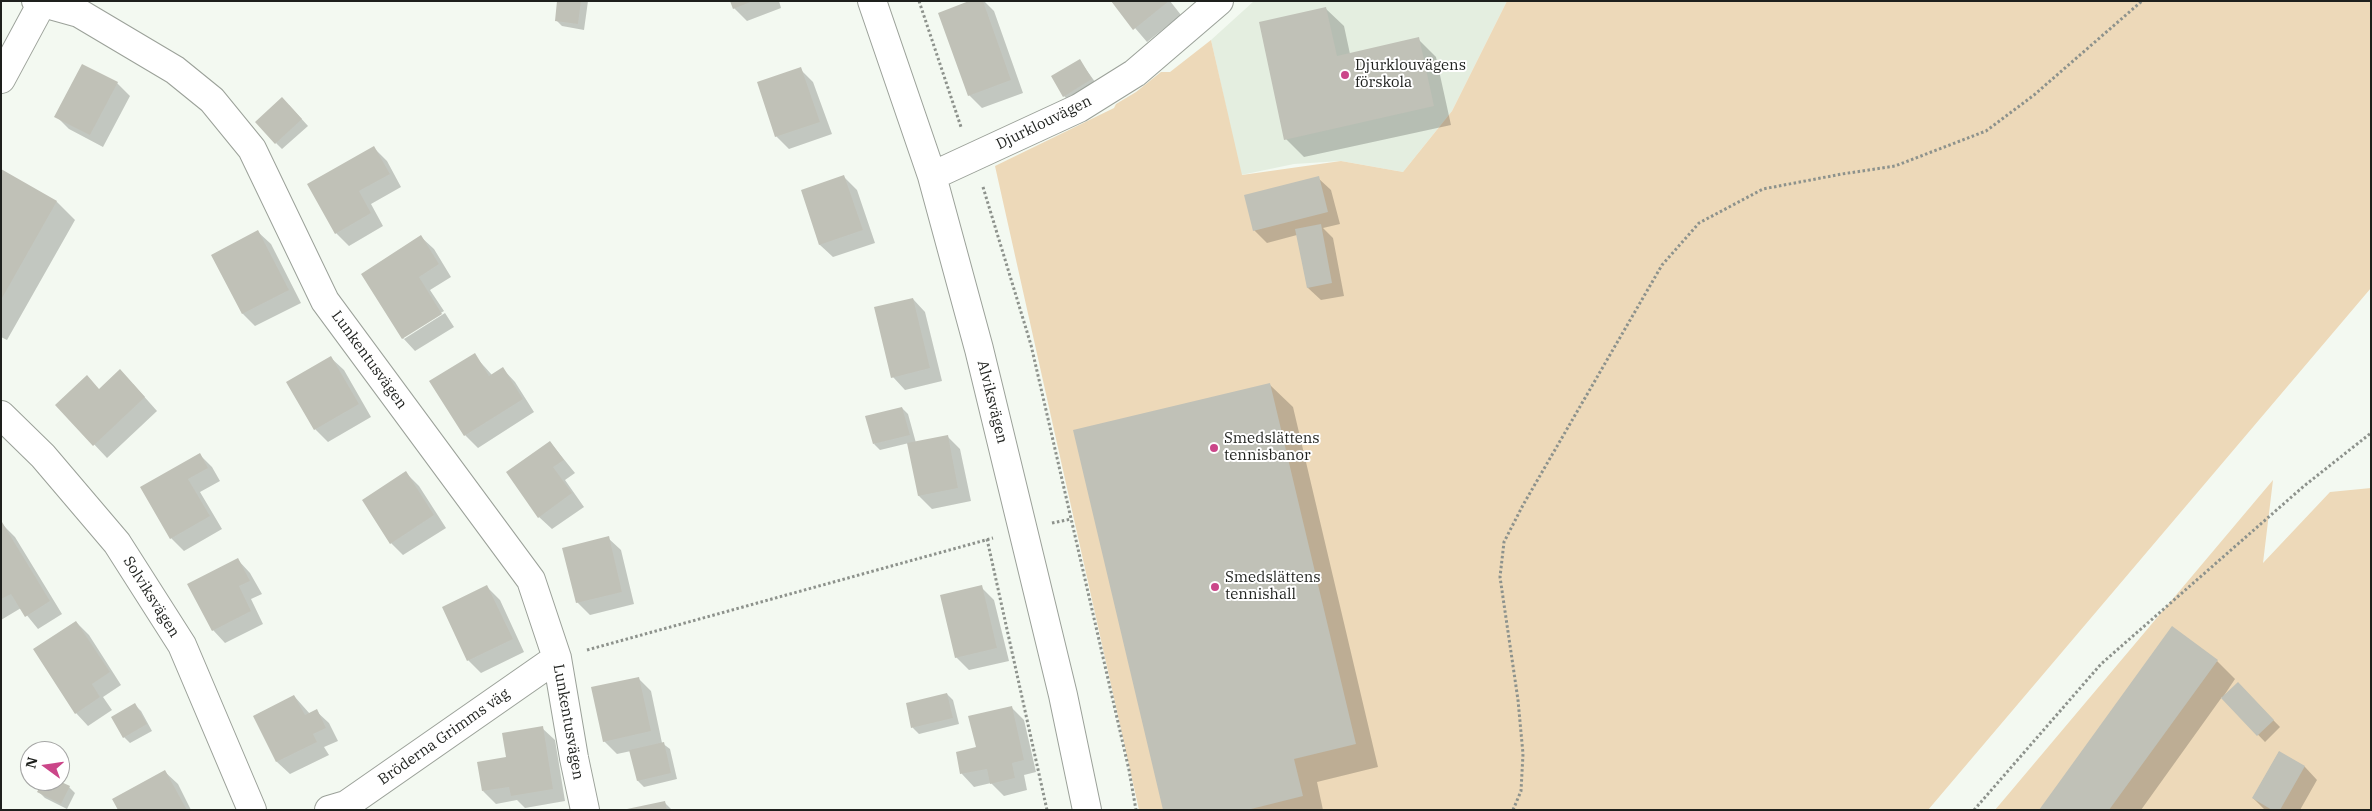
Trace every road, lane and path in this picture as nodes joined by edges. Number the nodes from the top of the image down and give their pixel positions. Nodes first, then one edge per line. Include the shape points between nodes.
1 (872, 1) edge
2 (918, 1) edge
3 (1219, 1) edge
4 (2142, 1) edge
5 (41, 2) edge
6 (1, 79) edge
7 (972, 157) junction
8 (932, 176) junction
9 (1, 415) edge
10 (2371, 433) edge
11 (1071, 520) junction
12 (1023, 530) junction
13 (987, 539) junction
14 (557, 658) junction
15 (252, 810) edge
16 (329, 810) edge
17 (585, 810) edge
18 (1047, 810) edge
19 (1087, 810) edge
20 (1136, 810) edge
21 (1513, 810) edge
22 (1974, 810) edge

1 - 8 street, Alviksvägen
2 - 7 path
3 - 7 street, Djurklouvägen via 1135,73 1079,108
4 - 21 path via 2034,96 1986,131 1894,166 1763,189 1699,223 1662,265 1504,542 1500,578 1523,754 1521,791
5 - 6 street
5 - 14 street, Lunkentusvägen via 79,13 175,70 212,100 252,149 325,301 531,580
7 - 8 street, Djurklouvägen
7 - 11 path via 1030,345
8 - 12 street, Alviksvägen
9 - 15 street, Solviksvägen via 43,456 117,543 182,645
10 - 22 path via 2304,486 2101,664
11 - 12 path
11 - 20 path
12 - 13 path
12 - 19 street, Alviksvägen
13 - 14 path
13 - 18 path
14 - 16 street, Bröderna Grimms väg via 346,805
14 - 17 street, Lunkentusvägen

